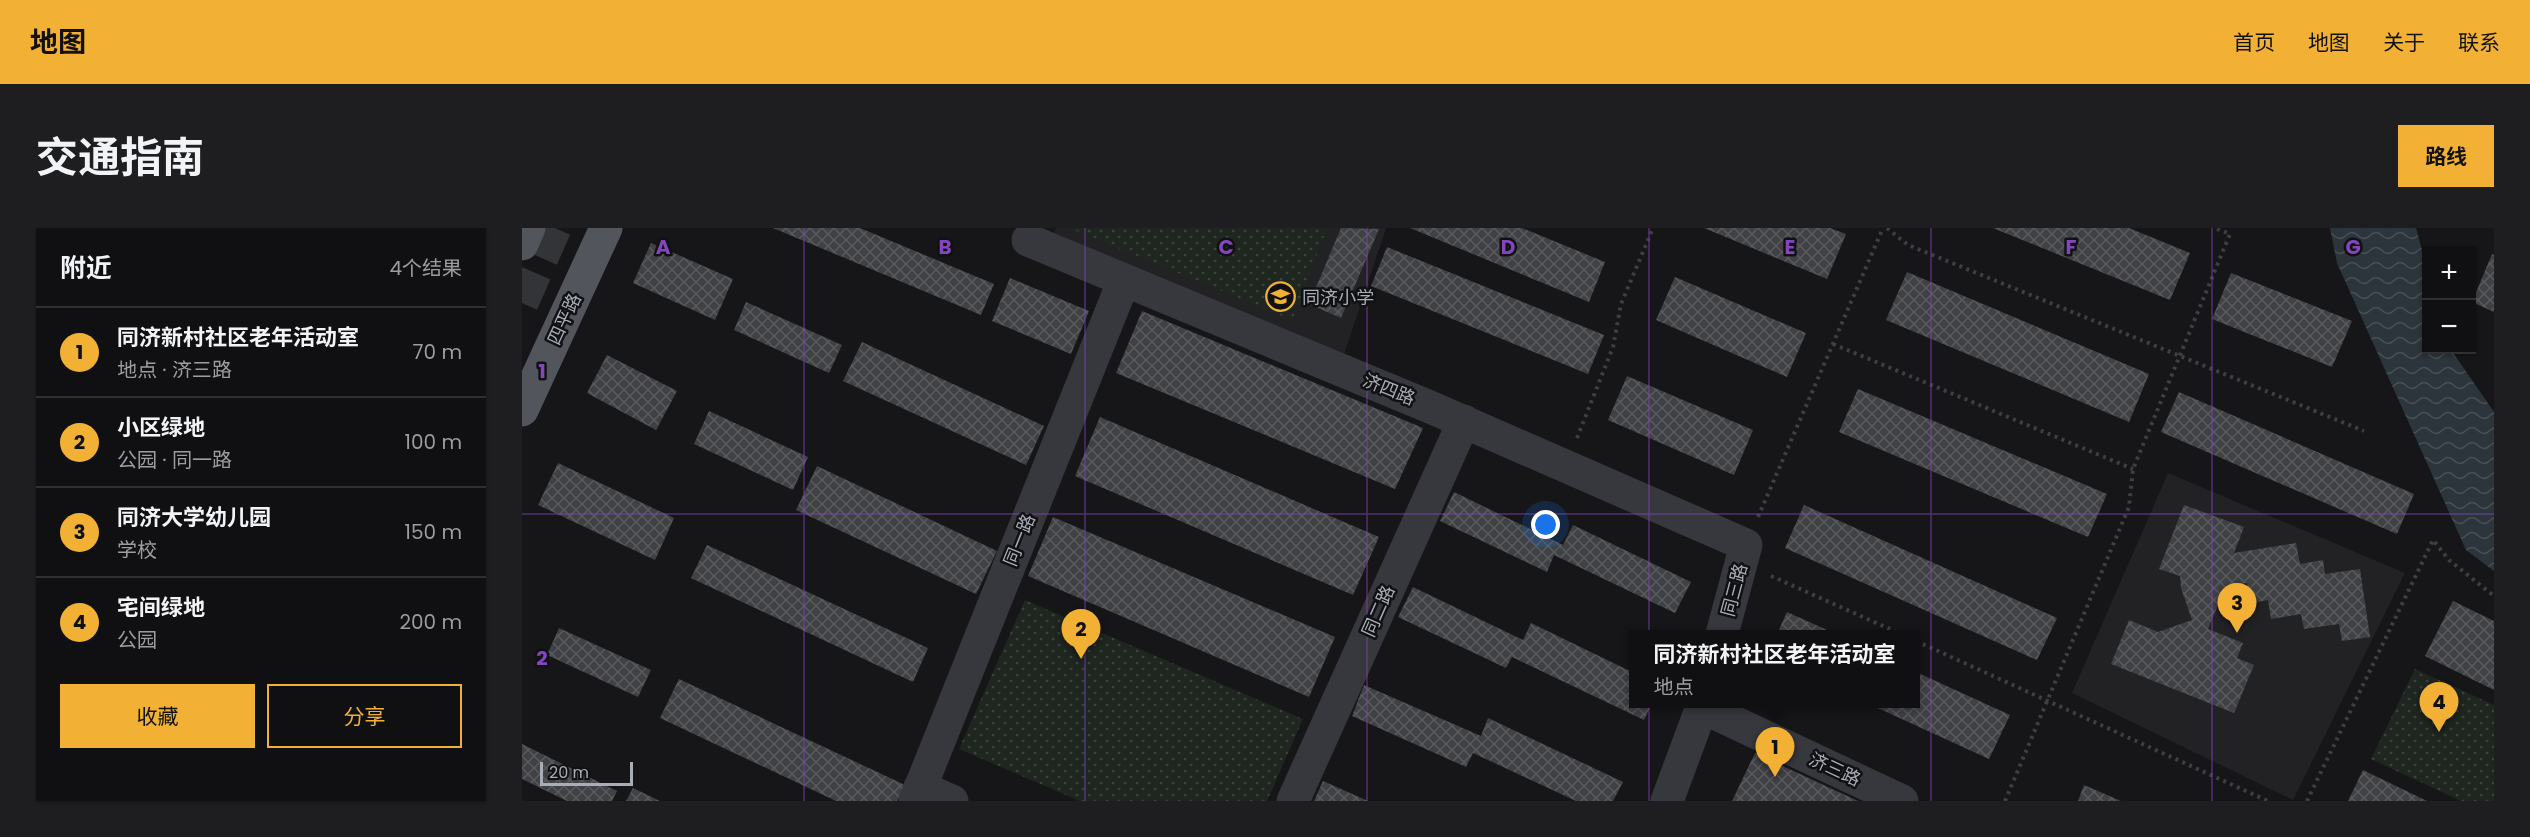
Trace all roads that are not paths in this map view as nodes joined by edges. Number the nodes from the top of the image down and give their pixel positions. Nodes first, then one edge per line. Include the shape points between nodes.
1 (529, 228) edge
2 (606, 228) edge
3 (1028, 240) dead end
4 (522, 244) edge
5 (1124, 280) junction
6 (522, 410) edge
7 (1464, 421) junction
8 (1746, 545) joint
9 (1723, 630) edge
10 (1702, 708) edge
11 (1709, 708) edge
12 (918, 794) edge
13 (952, 801) edge
14 (1293, 801) edge
15 (1668, 801) edge
16 (1902, 801) edge

1 - 4 main road
2 - 6 main road, 四平路
3 - 5 street, 济四路
5 - 7 street, 济四路
5 - 12 street, 同一路
7 - 8 street, 济四路
7 - 14 street, 同二路
8 - 9 street, 同三路
10 - 15 street
11 - 16 street, 济三路
12 - 13 street

